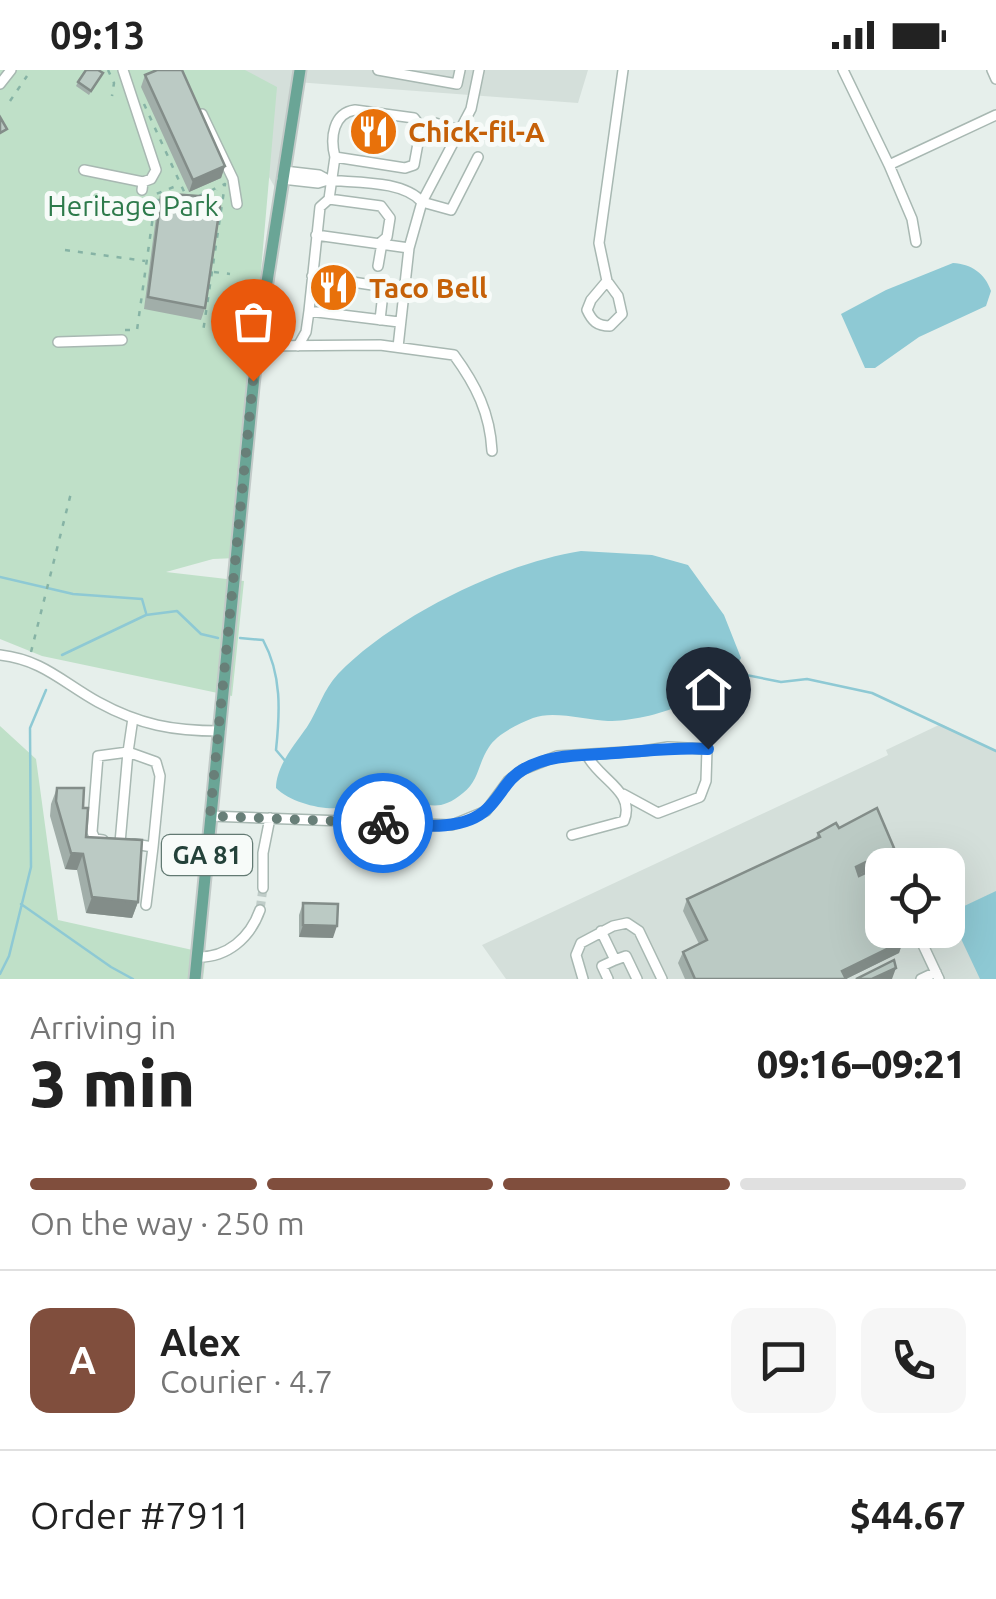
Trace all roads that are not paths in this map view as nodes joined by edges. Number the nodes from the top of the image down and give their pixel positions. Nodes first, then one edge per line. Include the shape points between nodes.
1 (11, 70) edge
2 (123, 70) edge
3 (378, 70) edge
4 (460, 70) edge
5 (478, 70) edge
6 (623, 70) edge
7 (843, 70) edge
8 (992, 70) edge
9 (299, 73) edge
10 (996, 79) edge
11 (0, 84) edge
12 (195, 101) edge
13 (996, 114) edge
14 (421, 127) junction
15 (460, 130) junction
16 (335, 157) junction
17 (478, 157) dead end
18 (889, 165) junction
19 (84, 170) dead end
20 (283, 175) junction
21 (330, 180) junction
22 (329, 199) junction
23 (422, 202) junction
24 (237, 204) dead end
25 (316, 235) junction
26 (916, 242) dead end
27 (381, 243) junction
28 (409, 248) junction
29 (378, 266) dead end
30 (312, 276) junction
31 (607, 282) junction
32 (308, 311) junction
33 (380, 320) junction
34 (400, 322) junction
35 (306, 332) junction
36 (122, 340) dead end
37 (58, 342) dead end
38 (256, 346) junction
39 (298, 346) junction
40 (314, 346) junction
41 (398, 348) junction
42 (492, 451) dead end
43 (0, 655) edge
44 (133, 718) junction
45 (220, 731) junction
46 (128, 752) junction
47 (587, 755) junction
48 (624, 794) junction
49 (210, 816) junction
50 (270, 818) junction
51 (572, 835) dead end
52 (120, 843) junction
53 (153, 847) junction
54 (263, 888) tunnel mouth
55 (146, 906) dead end
56 (260, 910) tunnel mouth
57 (602, 931) junction
58 (924, 948) edge
59 (197, 957) junction
60 (615, 960) junction
61 (584, 976) edge
62 (937, 976) edge
63 (195, 979) edge
64 (608, 979) edge
65 (637, 979) edge
66 (662, 979) edge
67 (921, 979) edge

1 - 11 street
2 - 19 street via 156,170 142,186
3 - 4 street via 457,84
5 - 15 street
6 - 31 street via 600,243
7 - 18 street
8 - 10 street
9 - 20 main road, GA 81
12 - 24 street via 234,180
13 - 18 street
14 - 15 street
14 - 16 street via 414,165
14 - 16 street via 403,115 343,112
15 - 23 street
16 - 21 street
17 - 23 street via 451,210
18 - 26 street
20 - 21 street
20 - 38 main road, GA 81
21 - 22 street
21 - 23 street via 399,189
22 - 25 street via 320,206
22 - 27 street via 381,206 390,218
23 - 28 street
25 - 27 street
25 - 30 street
27 - 28 street
27 - 29 street
28 - 34 street
30 - 32 street
30 - 33 street via 379,286
31 - 31 street via 587,310 602,326 622,314
32 - 33 street
32 - 35 street
33 - 34 street
34 - 41 street
35 - 39 street
35 - 40 street
36 - 37 street
38 - 39 street
38 - 45 main road, GA 81
39 - 40 street
40 - 41 street
41 - 42 street via 454,355 490,422
43 - 44 street via 30,660
44 - 45 street via 179,731
44 - 46 street
45 - 49 main road, GA 81
46 - 52 street
46 - 52 street via 98,756 92,832 95,839
46 - 53 street via 156,762 160,776
47 - 48 street
47 - 48 street via 708,749 700,797 658,813
47 - 50 street via 557,756 522,770 486,811 452,826
48 - 51 street via 624,821
49 - 50 street
49 - 59 main road, GA 81
50 - 54 street
52 - 53 street
53 - 55 street
56 - 59 street via 235,946 216,958
57 - 60 street
57 - 61 street via 578,946
57 - 66 street via 622,924 636,928
58 - 62 street
59 - 63 main road, GA 81
60 - 64 street via 602,966
60 - 65 street via 626,956
62 - 67 street

